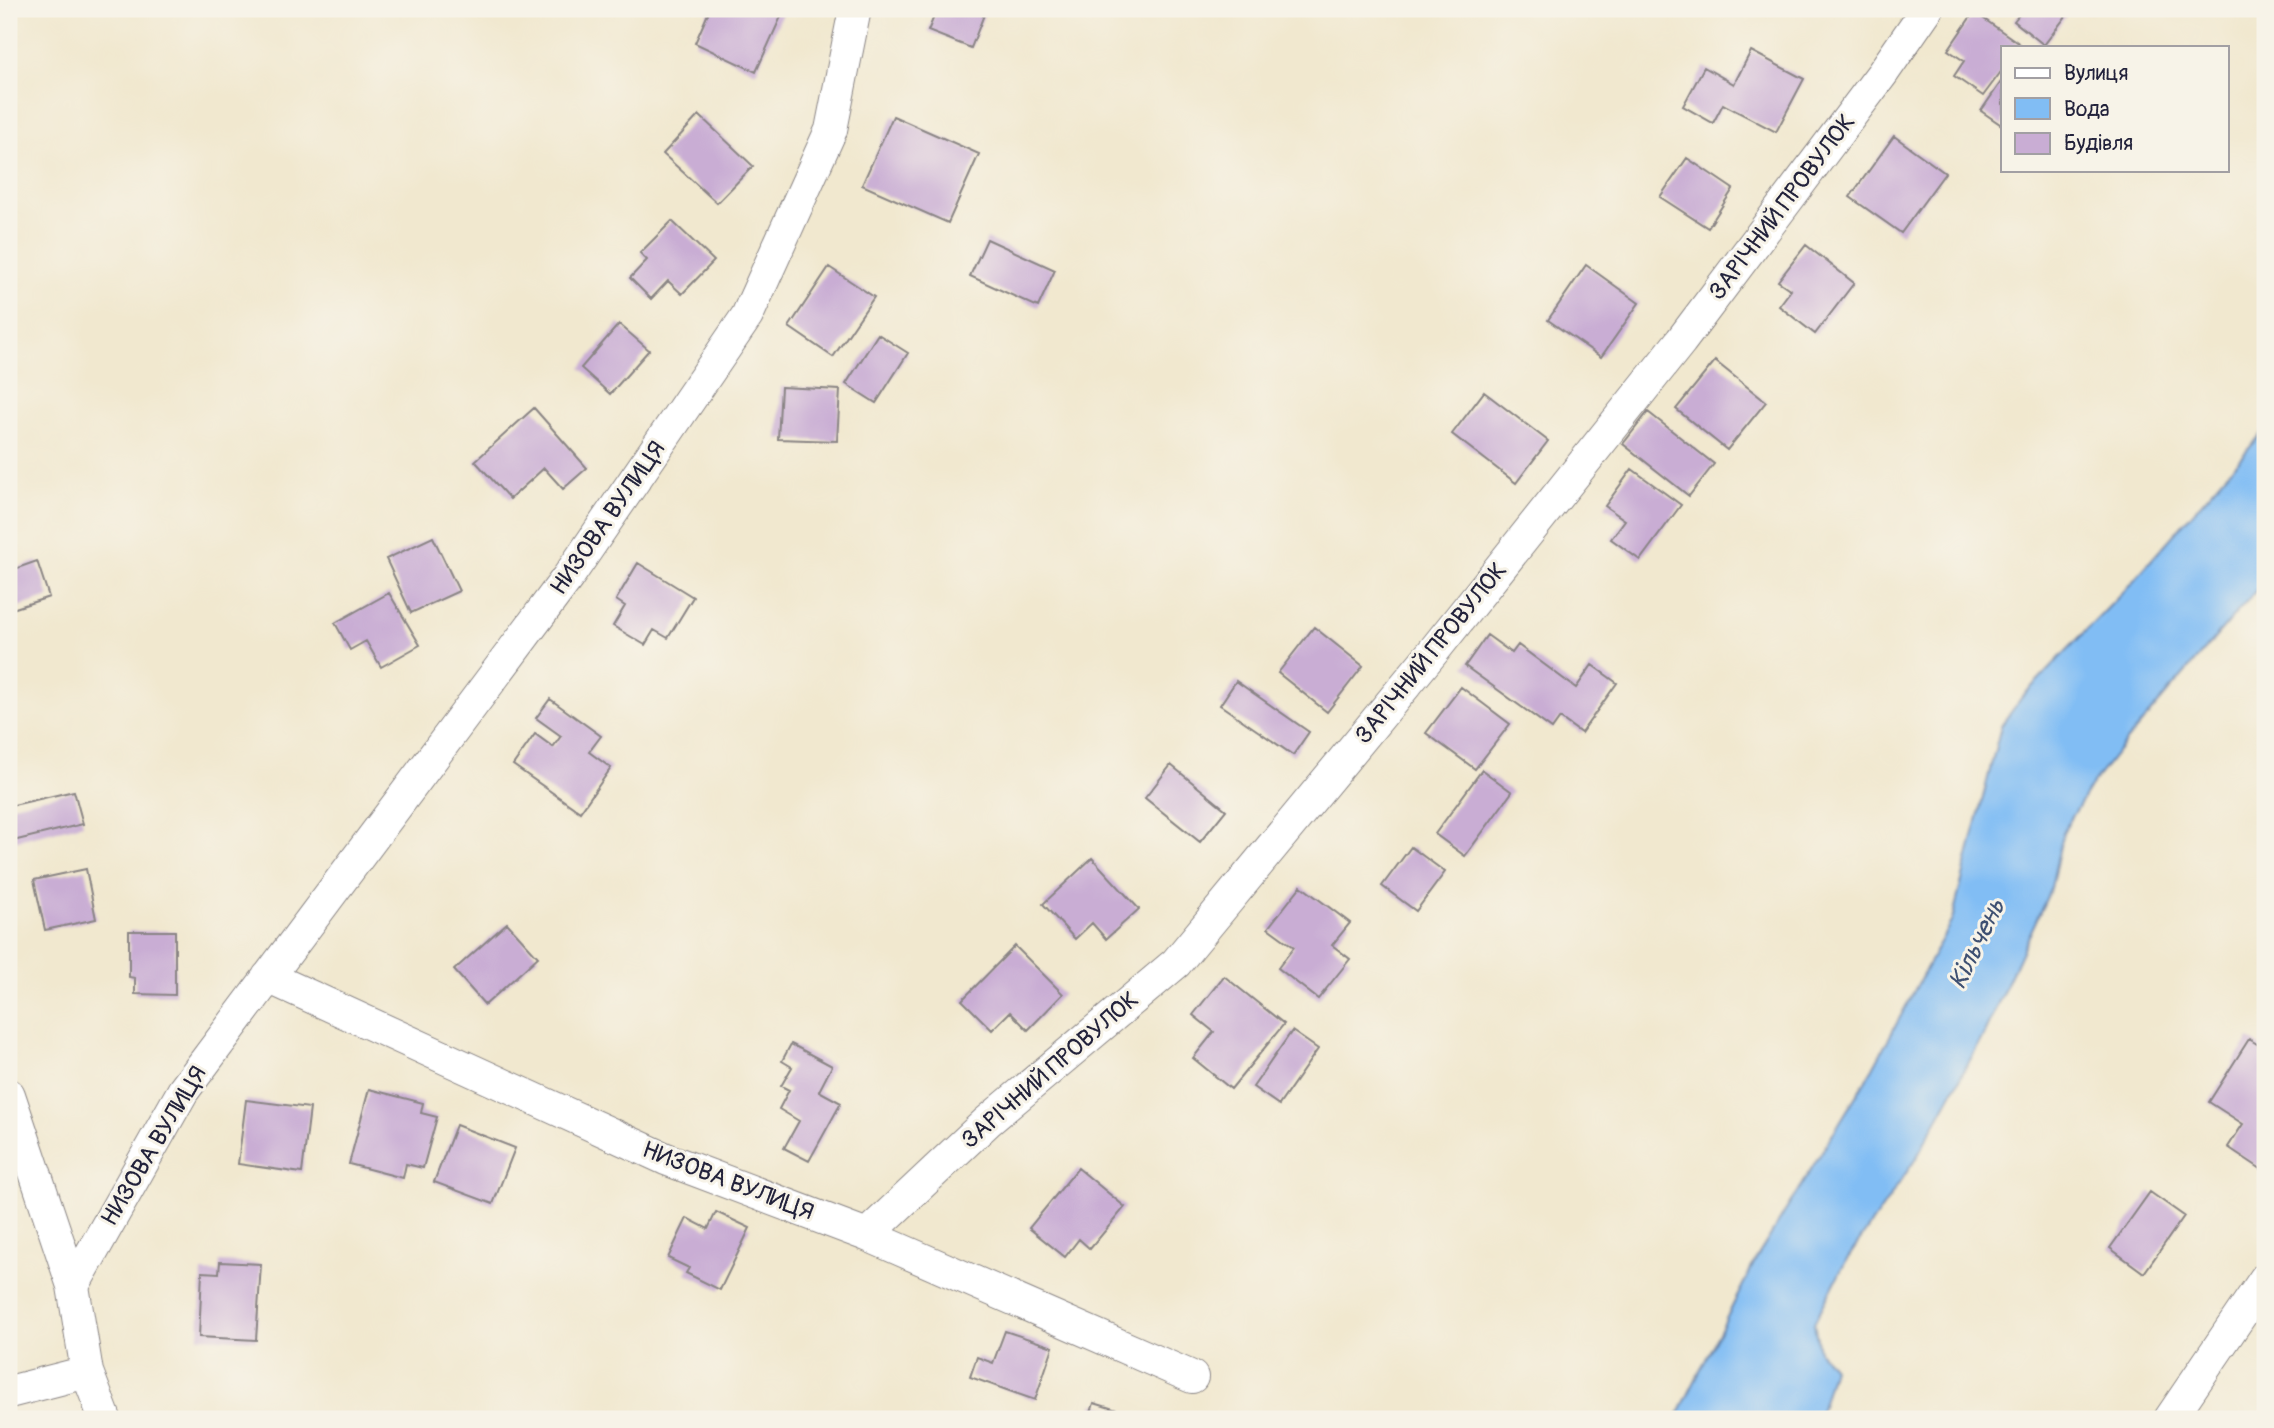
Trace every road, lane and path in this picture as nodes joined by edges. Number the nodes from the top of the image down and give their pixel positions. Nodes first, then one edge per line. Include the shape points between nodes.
1 (855, 9) edge
2 (1927, 9) edge
3 (268, 977) junction
4 (9, 1095) edge
5 (867, 1235) junction
6 (2265, 1279) edge
7 (72, 1286) junction
8 (87, 1372) junction
9 (1192, 1377) dead end
10 (9, 1392) edge
11 (105, 1419) edge
12 (2170, 1419) edge

1 - 3 street, НИЗОВА ВУЛИЦЯ via 831,130 747,316 568,577
2 - 5 street, ЗАРІЧНИЙ ПРОВУЛОК via 1681,341 1176,963 987,1122
3 - 5 street, НИЗОВА ВУЛИЦЯ via 666,1159
3 - 7 street, НИЗОВА ВУЛИЦЯ via 183,1091
4 - 7 street
5 - 9 street, НИЗОВА ВУЛИЦЯ
6 - 12 street
7 - 8 street
8 - 10 street
8 - 11 street

